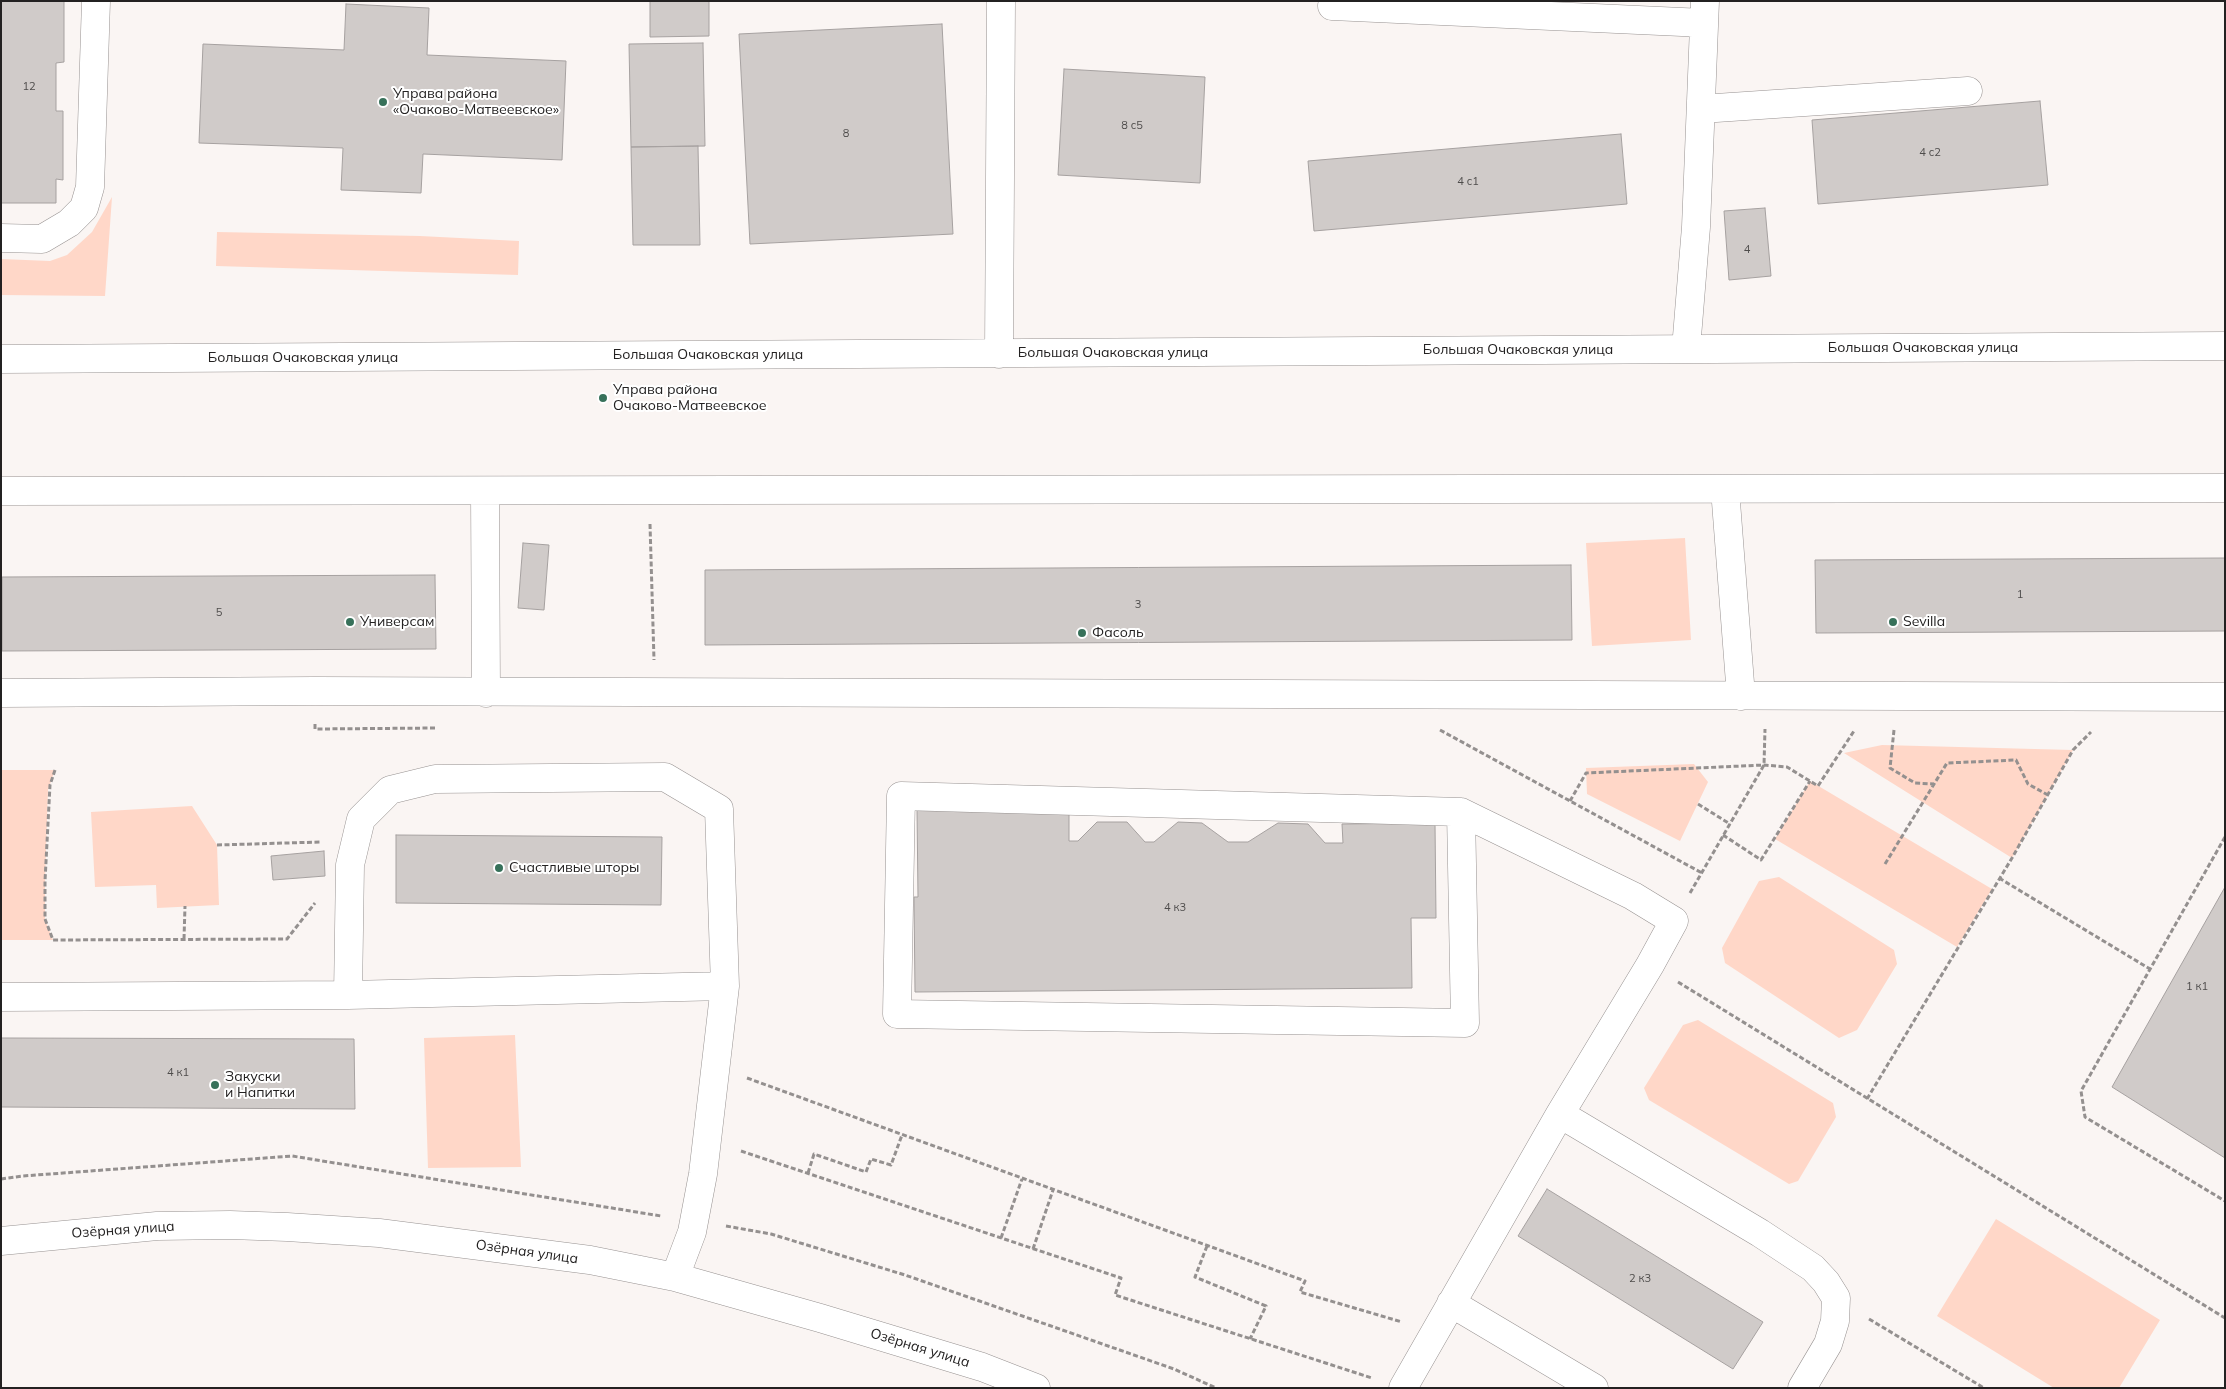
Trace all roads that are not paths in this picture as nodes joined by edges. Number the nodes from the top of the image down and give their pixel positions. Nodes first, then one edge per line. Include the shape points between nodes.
1 (96, 1) edge
2 (1001, 1) edge
3 (1332, 6) dead end
4 (1705, 12) edge
5 (1968, 91) dead end
6 (1701, 109) junction
7 (1, 238) edge
8 (2225, 346) edge
9 (1686, 349) junction
10 (999, 354) junction
11 (1, 359) edge
12 (2225, 488) edge
13 (1726, 489) junction
14 (1, 491) edge
15 (485, 491) junction
16 (1, 693) edge
17 (486, 693) junction
18 (1754, 696) junction
19 (2225, 697) edge
20 (1461, 812) junction
21 (725, 986) junction
22 (348, 995) junction
23 (1, 997) edge
24 (1560, 1114) junction
25 (1, 1241) edge
26 (674, 1276) junction
27 (1451, 1303) junction
28 (1036, 1388) edge
29 (1403, 1388) edge
30 (1594, 1388) edge
31 (1802, 1388) edge

1 - 7 street via 90,187 84,208 69,223 42,238
2 - 10 street
3 - 4 street
4 - 6 street
5 - 6 street
6 - 9 street
8 - 9 street, Большая Очаковская улица
9 - 10 street, Большая Очаковская улица
10 - 11 street, Большая Очаковская улица
12 - 13 street
13 - 15 street
13 - 18 street
14 - 15 street
15 - 17 street
16 - 17 street
17 - 18 street
18 - 19 street
20 - 20 street via 900,796 897,1014 1465,1023
20 - 24 street via 1633,896 1674,921
21 - 22 street
21 - 22 street via 719,809 665,778 435,778 390,790 361,819 350,865
21 - 26 street via 703,1174 692,1232
22 - 23 street
24 - 27 street
24 - 31 street via 1751,1228 1813,1268 1826,1282 1836,1298 1835,1321 1828,1344
25 - 26 street, Озёрная улица via 156,1226 287,1227 450,1241 590,1260
26 - 28 street, Озёрная улица via 906,1343
27 - 29 street
27 - 30 street

